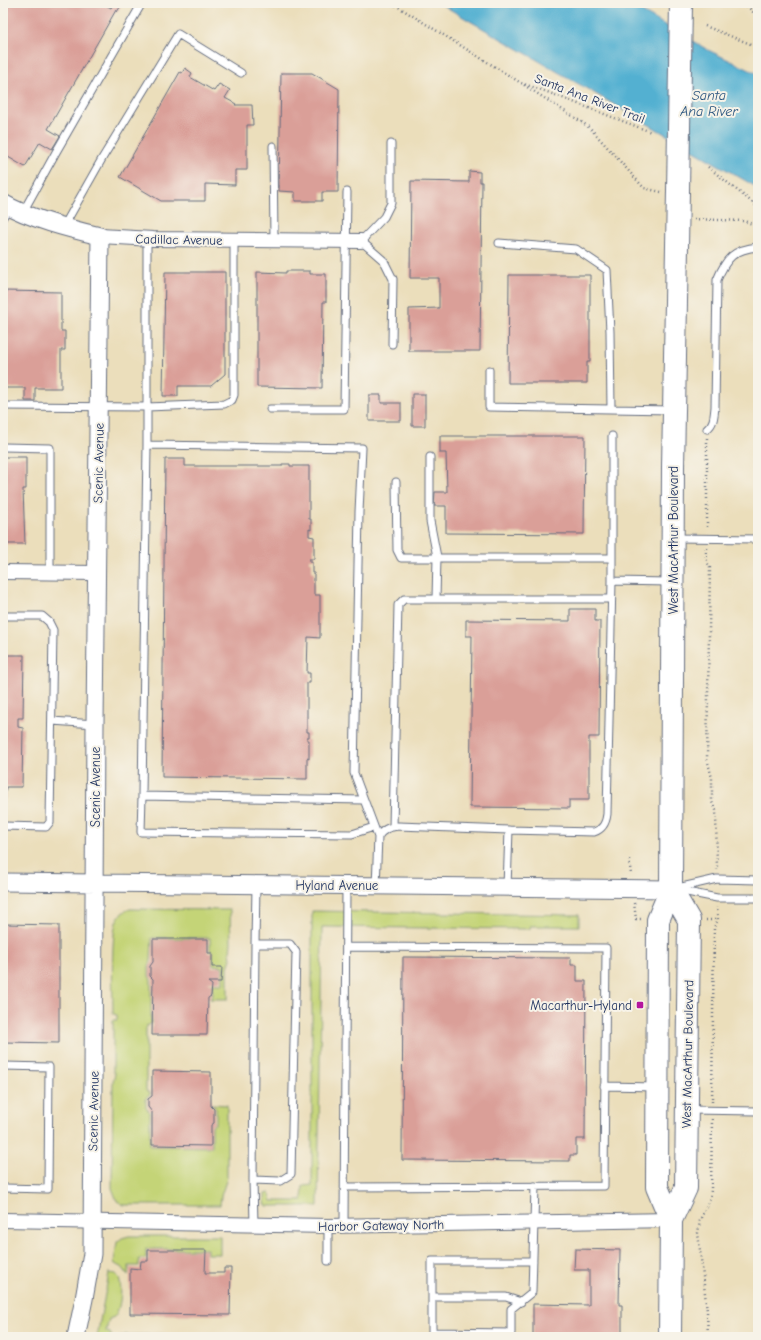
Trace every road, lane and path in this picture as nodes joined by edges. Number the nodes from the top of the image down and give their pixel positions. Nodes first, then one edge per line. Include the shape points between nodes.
1 (142, 3) edge
2 (392, 3) edge
3 (681, 3) edge
4 (744, 3) edge
5 (758, 17) edge
6 (705, 26) dead end
7 (758, 47) edge
8 (241, 73) dead end
9 (521, 83) junction
10 (651, 132) dead end
11 (392, 144) dead end
12 (273, 146) dead end
13 (708, 167) dead end
14 (347, 192) dead end
15 (678, 193) junction
16 (758, 207) edge
17 (9, 210) edge
18 (677, 219) junction
19 (64, 226) junction
20 (758, 226) edge
21 (100, 236) junction
22 (147, 239) junction
23 (234, 240) junction
24 (274, 240) junction
25 (346, 241) junction
26 (360, 241) junction
27 (499, 243) dead end
28 (758, 247) edge
29 (392, 344) dead end
30 (489, 370) dead end
31 (3, 406) edge
32 (99, 406) junction
33 (147, 407) junction
34 (270, 409) dead end
35 (611, 409) junction
36 (674, 410) junction
37 (707, 429) dead end
38 (612, 436) dead end
39 (147, 445) junction
40 (3, 447) edge
41 (430, 457) dead end
42 (396, 482) dead end
43 (673, 538) junction
44 (758, 539) edge
45 (437, 558) junction
46 (612, 558) junction
47 (3, 572) edge
48 (50, 573) junction
49 (97, 573) junction
50 (612, 581) junction
51 (672, 582) junction
52 (436, 599) junction
53 (611, 599) junction
54 (3, 616) edge
55 (52, 721) junction
56 (95, 724) junction
57 (142, 796) junction
58 (364, 800) junction
59 (3, 826) edge
60 (374, 827) junction
61 (393, 827) junction
62 (509, 830) junction
63 (378, 837) junction
64 (758, 880) edge
65 (3, 882) edge
66 (95, 884) junction
67 (256, 885) junction
68 (346, 885) junction
69 (376, 886) junction
70 (507, 887) junction
71 (671, 889) junction
72 (758, 898) edge
73 (255, 944) junction
74 (346, 947) junction
75 (3, 1066) edge
76 (604, 1086) junction
77 (657, 1087) junction
78 (687, 1110) junction
79 (758, 1111) edge
80 (253, 1180) junction
81 (535, 1186) junction
82 (345, 1187) junction
83 (3, 1188) edge
84 (3, 1220) edge
85 (671, 1220) junction
86 (92, 1222) junction
87 (534, 1222) junction
88 (254, 1225) junction
89 (328, 1226) junction
90 (344, 1226) junction
91 (328, 1261) dead end
92 (533, 1261) junction
93 (432, 1297) junction
94 (521, 1302) junction
95 (76, 1337) edge
96 (670, 1337) edge

1 - 17 lane via 56,152
2 - 9 path, Santa Ana River Trail
3 - 15 main road, West MacArthur Boulevard, bridge
4 - 5 path
6 - 7 path
8 - 19 lane via 178,34
9 - 10 path, Santa Ana River Trail
9 - 15 path, Santa Ana River Trail via 590,128 644,188 656,192
11 - 26 lane via 391,203 384,217
12 - 24 lane
13 - 16 path
14 - 25 lane
15 - 18 main road, West MacArthur Boulevard
17 - 19 street, Cadillac Avenue
18 - 20 path via 744,221
18 - 36 main road, West MacArthur Boulevard
19 - 21 street, Cadillac Avenue
21 - 22 street, Cadillac Avenue
21 - 32 street, Scenic Avenue
22 - 23 street, Cadillac Avenue
22 - 33 lane
23 - 24 street, Cadillac Avenue
23 - 33 lane via 232,400 224,404
24 - 25 street, Cadillac Avenue
25 - 26 street, Cadillac Avenue
25 - 34 lane via 344,409
26 - 29 lane via 384,261 393,279
27 - 35 lane via 576,249 607,270
28 - 37 lane via 746,248 733,254 723,265 717,280 715,407 713,421
30 - 35 lane via 489,407
31 - 32 lane
32 - 33 lane
32 - 49 street, Scenic Avenue
33 - 39 lane
35 - 36 lane
36 - 43 main road, West MacArthur Boulevard
38 - 46 lane
39 - 57 lane
39 - 58 lane via 362,448 354,773
40 - 48 lane via 50,448
41 - 45 lane via 430,521
42 - 45 lane via 397,550 401,558
43 - 44 lane
43 - 51 main road, West MacArthur Boulevard
45 - 46 lane
45 - 52 lane
46 - 50 lane
47 - 48 street
48 - 49 street
49 - 56 street, Scenic Avenue
50 - 51 lane
50 - 53 lane
51 - 71 main road, West MacArthur Boulevard
52 - 53 lane
52 - 61 lane via 404,599 398,605
53 - 62 lane via 606,820 599,830 594,832
54 - 55 lane via 42,616 53,630
55 - 56 lane
55 - 59 lane via 50,822 46,826
56 - 66 street, Scenic Avenue
57 - 58 lane
57 - 60 lane via 141,832 352,834
58 - 60 lane
60 - 63 lane
61 - 62 lane
61 - 63 lane via 381,832
62 - 70 lane
63 - 69 lane
64 - 71 lane via 717,879
65 - 66 street, Hyland Avenue
66 - 67 street, Hyland Avenue
66 - 86 street, Scenic Avenue
67 - 68 street, Hyland Avenue
67 - 73 lane
68 - 69 street, Hyland Avenue
68 - 74 lane
69 - 70 street, Hyland Avenue
70 - 71 street, Hyland Avenue
71 - 72 lane via 717,898
71 - 77 main road, West MacArthur Boulevard via 658,920
71 - 78 main road, West MacArthur Boulevard via 689,920
73 - 80 lane
73 - 80 lane via 290,944 296,952 291,1174 280,1181
74 - 76 lane via 606,948
74 - 82 lane
75 - 83 lane via 49,1067 48,1189
76 - 77 lane
76 - 81 lane via 604,1186
77 - 85 main road, West MacArthur Boulevard via 657,1187
78 - 79 lane
78 - 85 main road, West MacArthur Boulevard via 686,1188
80 - 88 lane
81 - 82 lane
81 - 87 lane
82 - 90 lane
84 - 86 street, Harbor Gateway North
85 - 87 street, Harbor Gateway North
85 - 96 main road, West MacArthur Boulevard
86 - 88 street, Harbor Gateway North
86 - 95 street, Scenic Avenue via 92,1254
87 - 90 street, Harbor Gateway North
87 - 92 lane
88 - 89 street, Harbor Gateway North
89 - 90 street, Harbor Gateway North
89 - 91 lane
92 - 93 lane via 432,1261
92 - 94 lane via 532,1292
93 - 94 lane via 506,1297
93 - 94 lane via 432,1332 511,1333 511,1309

